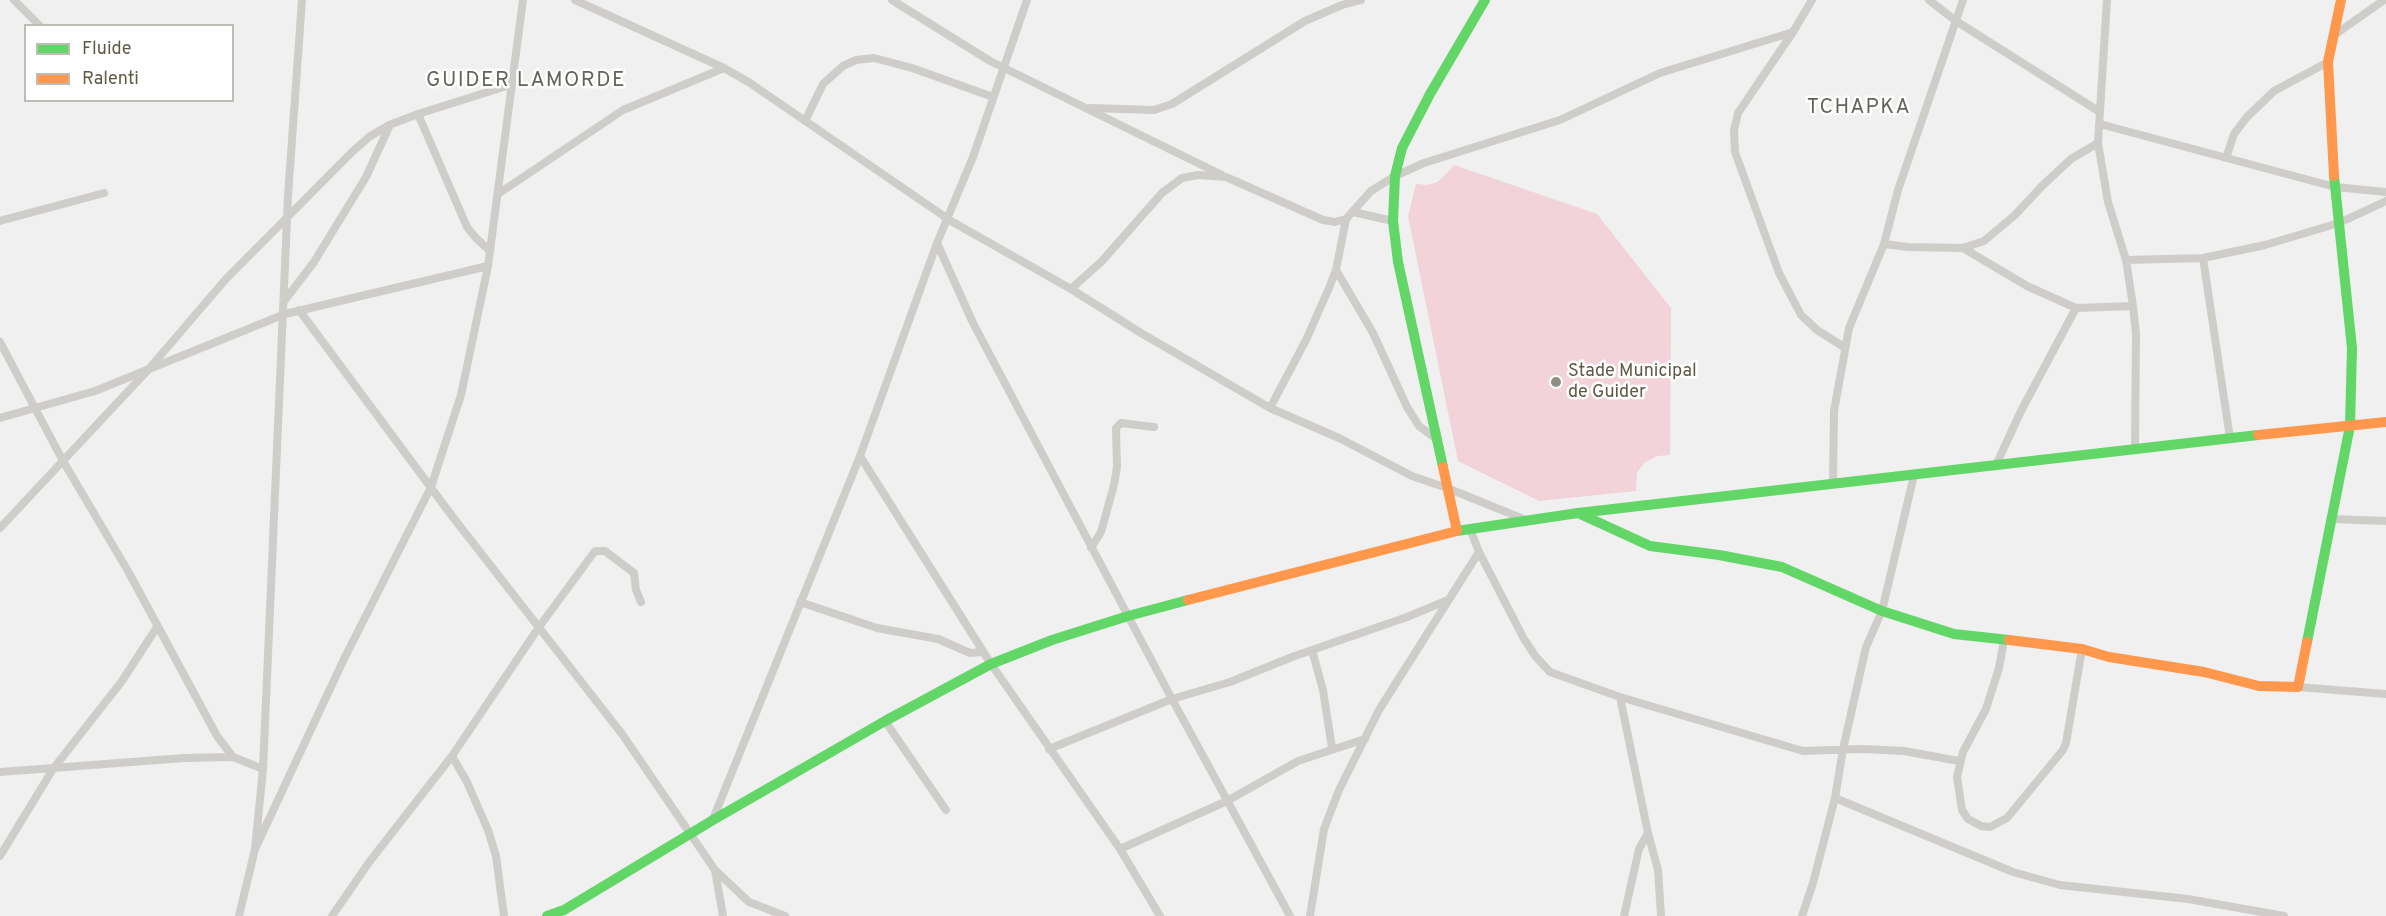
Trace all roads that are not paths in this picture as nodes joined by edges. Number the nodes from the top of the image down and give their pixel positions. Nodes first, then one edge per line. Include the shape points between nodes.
1 (14, 0) edge
2 (302, 0) edge
3 (523, 0) edge
4 (575, 0) edge
5 (597, 0) edge
6 (892, 0) edge
7 (1027, 0) edge
8 (1361, 0) edge
9 (1485, 0) edge
10 (1812, 0) edge
11 (1929, 0) edge
12 (1963, 0) edge
13 (2107, 0) edge
14 (2341, 0) edge
15 (2384, 0) edge
16 (593, 10) junction
17 (1956, 21) junction
18 (38, 24) edge
19 (1793, 32) junction
20 (2332, 36) junction
21 (2328, 62) junction
22 (724, 68) junction
23 (1003, 68) junction
24 (513, 84) junction
25 (993, 97) junction
26 (1085, 108) junction
27 (2100, 112) junction
28 (418, 114) junction
29 (806, 121) junction
30 (2100, 124) junction
31 (389, 125) junction
32 (2098, 143) junction
33 (2226, 158) junction
34 (1395, 176) junction
35 (1226, 177) junction
36 (2335, 187) junction
37 (2386, 192) edge
38 (104, 193) dead end
39 (498, 194) junction
40 (2386, 201) edge
41 (1353, 212) junction
42 (946, 218) junction
43 (288, 219) junction
44 (1346, 219) junction
45 (1393, 220) junction
46 (0, 221) edge
47 (2339, 223) junction
48 (937, 243) junction
49 (1884, 244) junction
50 (1963, 248) junction
51 (490, 251) junction
52 (2203, 258) junction
53 (2126, 260) junction
54 (488, 266) junction
55 (1336, 270) junction
56 (1071, 288) junction
57 (285, 300) junction
58 (2133, 306) junction
59 (2076, 308) junction
60 (299, 310) junction
61 (285, 314) junction
62 (0, 342) edge
63 (1844, 347) junction
64 (148, 370) junction
65 (35, 408) junction
66 (1270, 408) junction
67 (0, 418) edge
68 (2386, 422) edge
69 (2349, 426) junction
70 (1154, 427) dead end
71 (1435, 438) junction
72 (2230, 438) junction
73 (2135, 449) junction
74 (860, 456) junction
75 (63, 461) junction
76 (1996, 465) junction
77 (1914, 475) junction
78 (1833, 483) junction
79 (430, 487) junction
80 (1447, 488) junction
81 (1578, 513) junction
82 (2331, 519) junction
83 (2386, 521) edge
84 (1530, 522) junction
85 (0, 528) edge
86 (1470, 529) junction
87 (1457, 531) junction
88 (1091, 548) junction
89 (1479, 552) junction
90 (1448, 600) junction
91 (641, 602) dead end
92 (800, 602) junction
93 (1882, 611) junction
94 (1128, 616) junction
95 (157, 627) junction
96 (539, 627) junction
97 (2004, 640) junction
98 (2082, 649) junction
99 (1312, 650) junction
100 (983, 652) junction
101 (991, 664) junction
102 (2298, 687) junction
103 (2386, 694) edge
104 (1620, 697) junction
105 (1172, 699) junction
106 (885, 721) junction
107 (1365, 739) junction
108 (1332, 748) junction
109 (1049, 749) junction
110 (1843, 749) junction
111 (452, 756) junction
112 (233, 757) junction
113 (1959, 761) junction
114 (53, 768) junction
115 (263, 769) junction
116 (0, 772) edge
117 (1834, 798) junction
118 (1227, 801) junction
119 (946, 810) dead end
120 (713, 820) junction
121 (1648, 833) junction
122 (690, 834) junction
123 (255, 849) junction
124 (1120, 849) junction
125 (0, 856) edge
126 (715, 870) junction
127 (2244, 912) edge
128 (239, 916) edge
129 (332, 916) edge
130 (504, 916) edge
131 (547, 916) edge
132 (723, 916) edge
133 (785, 916) edge
134 (1160, 916) edge
135 (1290, 916) edge
136 (1310, 916) edge
137 (1624, 916) edge
138 (1661, 916) edge
139 (1802, 916) edge
140 (2284, 916) edge

1 - 18 street
2 - 43 street
3 - 24 street
4 - 16 street
5 - 16 street
6 - 23 street
7 - 23 street
8 - 26 street via 1305,21 1162,107
9 - 34 main road via 1402,148
10 - 19 street
11 - 17 street
12 - 17 street
13 - 27 street
14 - 20 main road
15 - 20 street
16 - 22 street
17 - 27 street
17 - 49 street via 1898,190
19 - 34 street via 1660,74 1560,120 1449,154
19 - 63 street via 1738,113 1734,132 1736,152 1779,273 1801,315 1816,330
20 - 21 main road
21 - 33 street via 2274,91 2234,134
21 - 36 main road
22 - 29 street
22 - 39 street via 623,110
23 - 25 street
23 - 26 street
24 - 28 street
24 - 39 street
25 - 29 street via 912,68 874,58 856,60 823,84
25 - 42 street via 973,157
26 - 35 street
27 - 30 street
28 - 31 street
28 - 51 street via 467,227
29 - 42 street
30 - 32 street
30 - 33 street
31 - 43 street via 352,152
31 - 57 street via 366,177 314,262
32 - 50 street via 2071,159 1999,230 1984,241
32 - 53 street via 2108,202
33 - 36 street
34 - 41 street via 1371,191
34 - 45 main road
35 - 44 street via 1323,220
35 - 56 street via 1182,178
36 - 37 street
36 - 47 main road
38 - 46 street
39 - 51 street
40 - 47 street
41 - 44 street
41 - 45 street
42 - 48 street
42 - 56 street
43 - 57 street
43 - 64 street via 225,280
44 - 55 street
45 - 71 main road via 1398,262
47 - 52 street
47 - 69 main road via 2352,348
48 - 74 street
48 - 88 street via 973,323
49 - 50 street
49 - 63 street
50 - 59 street via 2027,286
51 - 54 street
52 - 53 street
52 - 72 street
53 - 58 street
54 - 60 street
54 - 79 street via 461,395
55 - 66 street via 1306,340
55 - 71 street via 1373,333 1407,407 1419,426
56 - 66 street
57 - 61 street
58 - 59 street
58 - 73 street
59 - 76 street
60 - 61 street
60 - 79 street
61 - 64 street
61 - 115 street
62 - 65 street
63 - 78 street via 1834,411
64 - 65 street via 95,391
64 - 75 street
65 - 67 street
65 - 75 street
66 - 80 street via 1412,476
68 - 69 main road
69 - 72 main road
69 - 82 main road
70 - 88 street via 1121,423 1116,428 1114,485 1101,532
71 - 80 main road
72 - 73 main road
73 - 76 main road
74 - 92 street
74 - 100 street
75 - 85 street
75 - 95 street
76 - 77 main road
77 - 78 main road
77 - 93 street
78 - 81 main road
79 - 96 street
79 - 123 street
80 - 84 street
80 - 87 main road
81 - 84 main road
81 - 93 main road via 1650,546 1782,567
82 - 83 street
82 - 102 main road
84 - 86 main road
86 - 87 main road
86 - 89 street
87 - 94 main road
88 - 94 street
89 - 90 street
89 - 104 street via 1524,639 1543,665 1566,679
90 - 99 street
90 - 107 street
91 - 96 street via 634,573 606,551 595,551
92 - 100 street via 877,628 938,639 970,653
92 - 120 street
93 - 97 main road via 1954,634
93 - 110 street via 1866,647
94 - 101 main road
94 - 105 street
95 - 112 street via 217,736
95 - 114 street via 123,681
96 - 111 street
96 - 122 street via 622,734
97 - 98 main road
97 - 113 street via 1986,710
98 - 102 main road via 2259,686
98 - 113 street via 2067,743 2007,818 1990,827 1968,819 1959,798
99 - 105 street via 1230,682
99 - 108 street
100 - 101 street
101 - 106 main road
101 - 109 street
102 - 103 street
104 - 110 street via 1803,751
104 - 121 street
105 - 109 street
105 - 118 street
106 - 119 street
106 - 120 main road
107 - 108 street
107 - 136 street via 1324,829
108 - 118 street via 1298,761
109 - 124 street
110 - 113 street via 1904,751
110 - 117 street
111 - 129 street
111 - 130 street via 494,847
112 - 114 street
112 - 115 street
114 - 116 street
114 - 125 street
115 - 123 street
117 - 127 street via 2013,872 2060,885 2188,899
117 - 139 street
118 - 124 street
118 - 135 street
120 - 122 main road
121 - 137 street via 1639,849
121 - 138 street via 1660,882
122 - 126 street
122 - 131 main road via 564,910
123 - 128 street
124 - 134 street
126 - 132 street
126 - 133 street via 748,902
127 - 140 street

